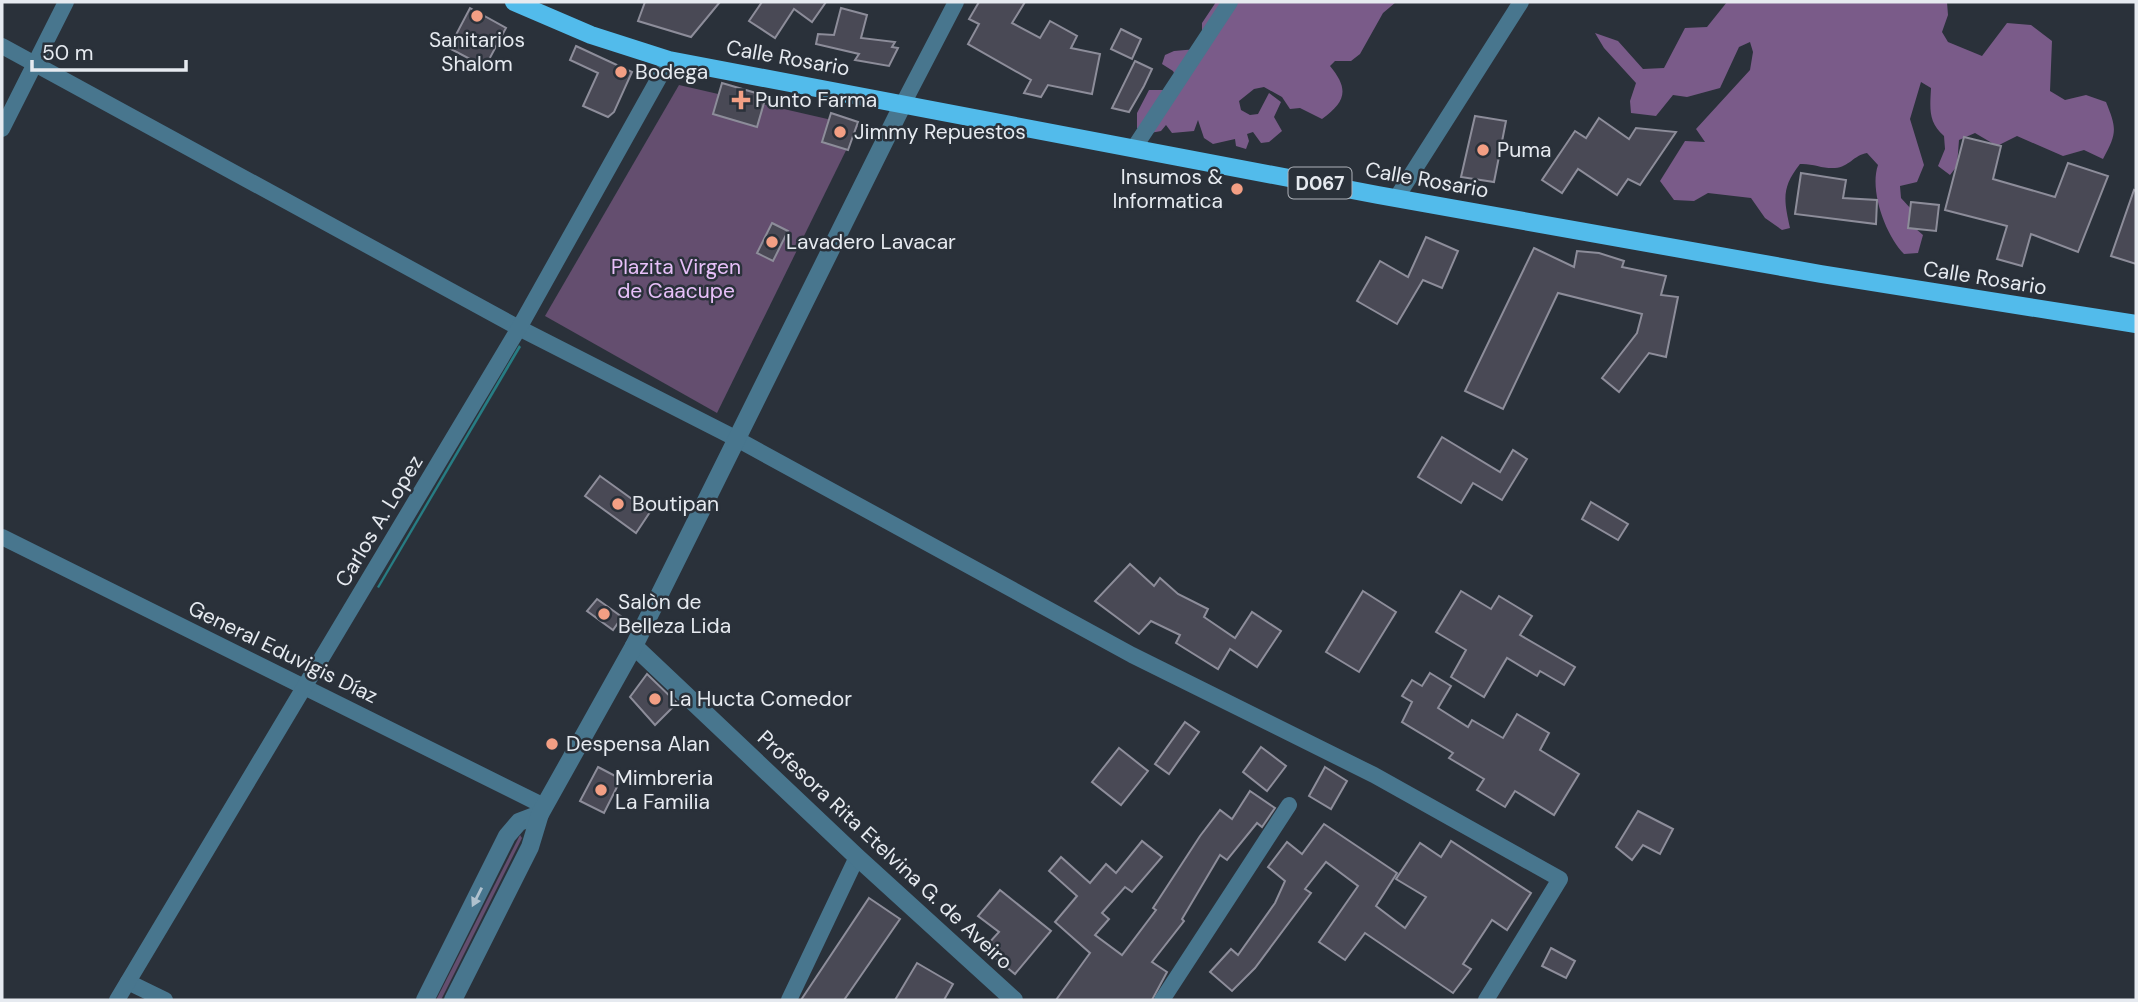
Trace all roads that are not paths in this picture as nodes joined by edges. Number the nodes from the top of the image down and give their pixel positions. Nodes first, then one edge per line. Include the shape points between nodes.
1 (66, 2) edge
2 (514, 2) edge
3 (956, 2) edge
4 (1230, 2) edge
5 (1521, 2) edge
6 (2, 46) edge
7 (669, 60) junction
8 (35, 64) junction
9 (904, 102) junction
10 (2, 129) edge
11 (1133, 148) junction
12 (1397, 197) junction
13 (2136, 324) edge
14 (519, 328) junction
15 (736, 438) junction
16 (2, 537) edge
17 (634, 646) junction
18 (304, 687) junction
19 (1289, 805) dead end
20 (542, 810) junction
21 (858, 857) junction
22 (128, 982) junction
23 (117, 1000) edge
24 (165, 1000) edge
25 (425, 1000) edge
26 (453, 1000) edge
27 (789, 1000) edge
28 (1014, 1000) edge
29 (1162, 1000) edge
30 (1486, 1000) edge

1 - 8 street
2 - 7 main road, Calle Rosario / D067 via 592,35
3 - 9 street
4 - 11 street
5 - 12 street
6 - 8 street
7 - 9 main road, Calle Rosario / D067
7 - 14 street, Carlos A. Lopez
8 - 10 street
8 - 14 street
9 - 11 main road, Calle Rosario / D067
9 - 15 street
11 - 12 main road, Calle Rosario / D067
12 - 13 main road, Calle Rosario / D067 via 1821,274
14 - 15 street
14 - 18 street, Carlos A. Lopez
15 - 17 street
15 - 30 street via 1132,655 1374,775 1560,879
16 - 18 street, General Eduvigis Díaz
17 - 20 street
17 - 21 street, Profesora Rita Etelvina G. de Aveiro
18 - 20 street, General Eduvigis Díaz
18 - 22 street, Carlos A. Lopez
19 - 29 street
20 -> 25 street via 519,822 507,836
20 - 26 street via 530,847
21 - 27 street
21 - 28 street, Profesora Rita Etelvina G. de Aveiro
22 - 23 street, Carlos A. Lopez
22 - 24 street

